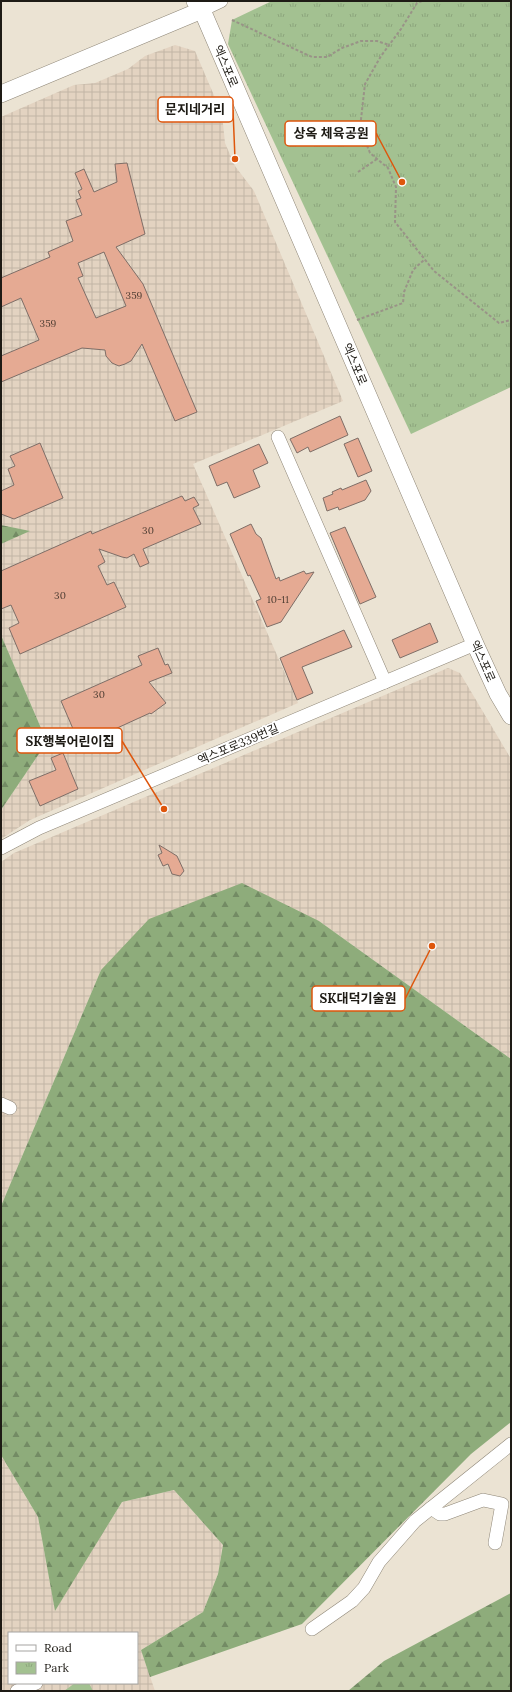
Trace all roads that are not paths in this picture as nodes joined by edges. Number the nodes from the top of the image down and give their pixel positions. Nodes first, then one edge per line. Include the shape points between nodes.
1 (221, 1) edge
2 (199, 4) edge
3 (1, 94) edge
4 (278, 437) dead end
5 (476, 644) junction
6 (385, 682) junction
7 (511, 716) edge
8 (1, 848) edge
9 (511, 1444) edge
10 (432, 1508) junction
11 (495, 1543) dead end
12 (312, 1629) dead end
13 (34, 1684) edge
14 (17, 1691) edge

1 - 2 street
2 - 3 main road
2 - 5 main road, 엑스포로
4 - 6 street
5 - 6 street, 엑스포로339번길
5 - 7 main road, 엑스포로 via 498,694
6 - 8 street, 엑스포로339번길 via 39,828
9 - 10 street
10 - 11 street via 440,1514 445,1514 483,1500 502,1504
10 - 12 street via 416,1521 379,1562 364,1588 352,1601
13 - 14 street

